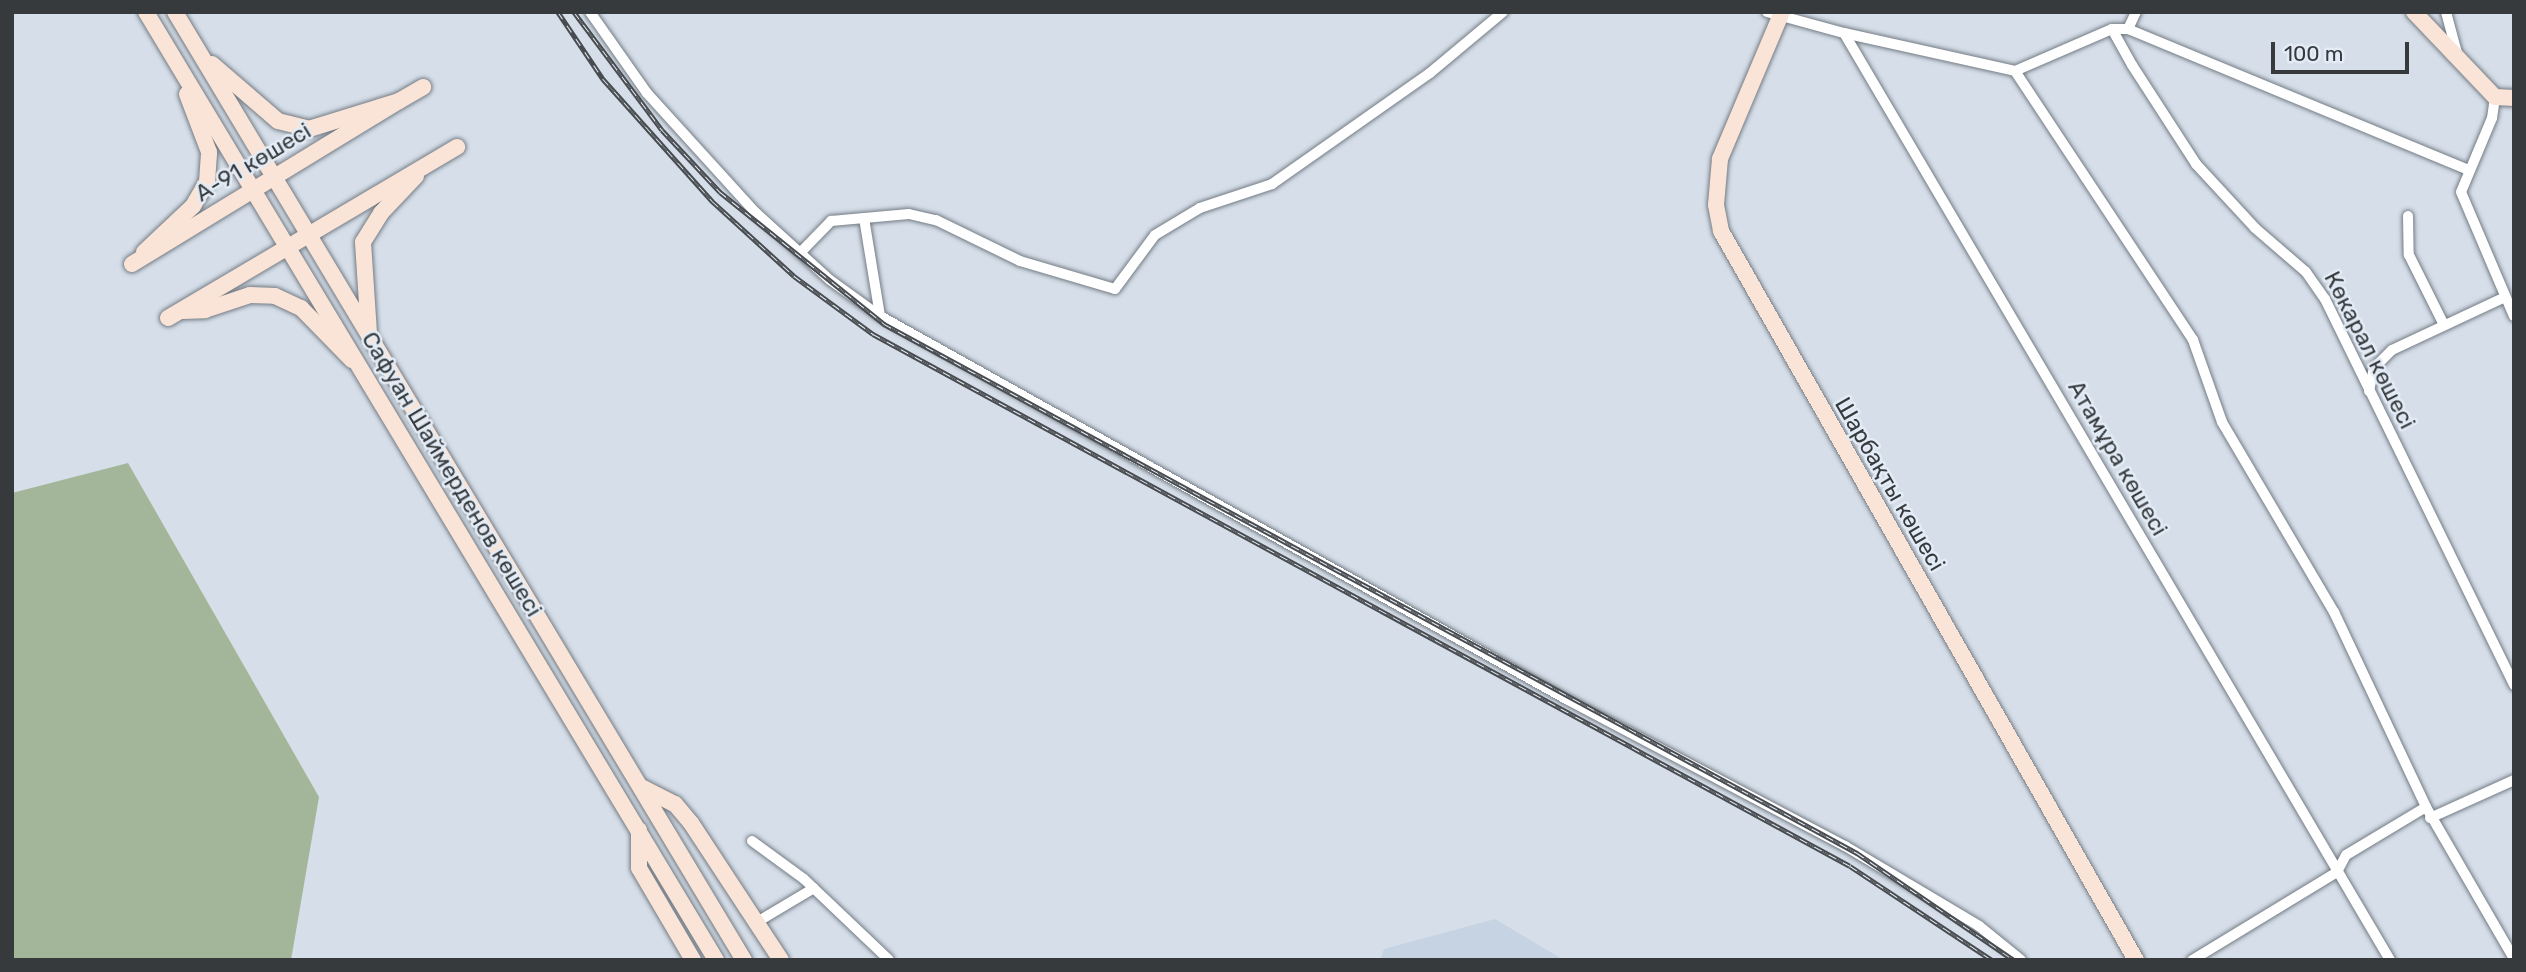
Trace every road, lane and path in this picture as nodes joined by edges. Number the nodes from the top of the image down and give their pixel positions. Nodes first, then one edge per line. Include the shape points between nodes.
1 (146, 12) edge
2 (175, 12) edge
3 (590, 12) edge
4 (1503, 12) edge
5 (2136, 12) edge
6 (2414, 12) edge
7 (2446, 12) edge
8 (1777, 14) edge
9 (2112, 29) junction
10 (2128, 29) junction
11 (1844, 33) junction
12 (171, 53) junction
13 (200, 53) junction
14 (2459, 60) junction
15 (2015, 71) junction
16 (423, 87) dead end
17 (2495, 97) junction
18 (2514, 99) edge
19 (399, 101) junction
20 (457, 147) dead end
21 (424, 167) junction
22 (2469, 170) junction
23 (273, 175) junction
24 (252, 188) junction
25 (2408, 216) dead end
26 (864, 219) junction
27 (309, 233) junction
28 (287, 246) junction
29 (800, 253) junction
30 (2505, 298) junction
31 (880, 316) junction
32 (2514, 316) edge
33 (2443, 323) junction
34 (369, 334) junction
35 (364, 371) junction
36 (2369, 391) junction
37 (2514, 685) edge
38 (2514, 780) edge
39 (641, 788) junction
40 (2428, 812) junction
41 (639, 829) junction
42 (752, 841) dead end
43 (2336, 872) junction
44 (814, 888) junction
45 (757, 922) junction
46 (2514, 959) edge
47 (694, 960) edge
48 (716, 960) edge
49 (744, 960) edge
50 (781, 960) edge
51 (889, 960) edge
52 (2021, 960) edge
53 (2136, 960) edge
54 (2192, 960) edge
55 (2390, 960) edge

1 - 12 street, Сафуан Шаймерденов көшесі
2 - 13 street, Сафуан Шаймерденов көшесі
3 - 29 street via 686,138
4 - 26 street via 1430,74 1264,187 1200,208 1155,235 1115,289 1020,261 917,215
5 - 10 street
6 - 14 street
7 - 14 street
8 - 11 street
8 - 53 street, Шарбақты көшесі via 1720,159 1716,205 1721,231
9 - 10 street
9 - 15 street
9 - 36 street, Көкарал көшесі via 2196,164 2255,228 2306,272
10 - 22 street
11 - 15 street
11 - 43 street, Атамұра көшесі
12 - 24 street, Сафуан Шаймерденов көшесі
12 - 24 street, А-91 көшесі via 206,142 209,172 199,198 155,237 136,262
13 - 19 street via 278,121 292,126 324,128
13 - 23 street, Сафуан Шаймерденов көшесі
14 - 17 street
15 - 40 street via 2193,340 2221,422 2334,612
16 - 19 street
17 - 18 street
17 - 22 street via 2492,118
19 - 23 street, А-91 көшесі
20 - 21 street
21 - 27 street
21 - 34 street via 381,213 363,242
22 - 30 street via 2461,192 2464,209
23 - 24 street, А-91 көшесі
23 - 27 street, Сафуан Шаймерденов көшесі
24 - 28 street, Сафуан Шаймерденов көшесі
25 - 33 street via 2409,256
26 - 29 street via 831,221
26 - 31 street
27 - 28 street
27 - 34 street, Сафуан Шаймерденов көшесі
28 - 35 street, Сафуан Шаймерденов көшесі
28 - 35 street via 174,314 205,310 250,295 275,296 301,308
29 - 31 street
30 - 32 street
30 - 33 street
31 - 52 street via 1568,700 1845,846 1979,926
33 - 36 street via 2392,350 2374,368
34 - 39 street, Сафуан Шаймерденов көшесі
35 - 41 street, Сафуан Шаймерденов көшесі
36 - 37 street, Көкарал көшесі
38 - 40 street
39 - 45 street via 675,804
39 - 49 street, Сафуан Шаймерденов көшесі
40 - 43 street via 2346,855
40 - 46 street
41 - 47 street via 639,868
41 - 48 street, Сафуан Шаймерденов көшесі
42 - 44 street
43 - 54 street
43 - 55 street, Атамұра көшесі
44 - 45 street
44 - 51 street
45 - 50 street

